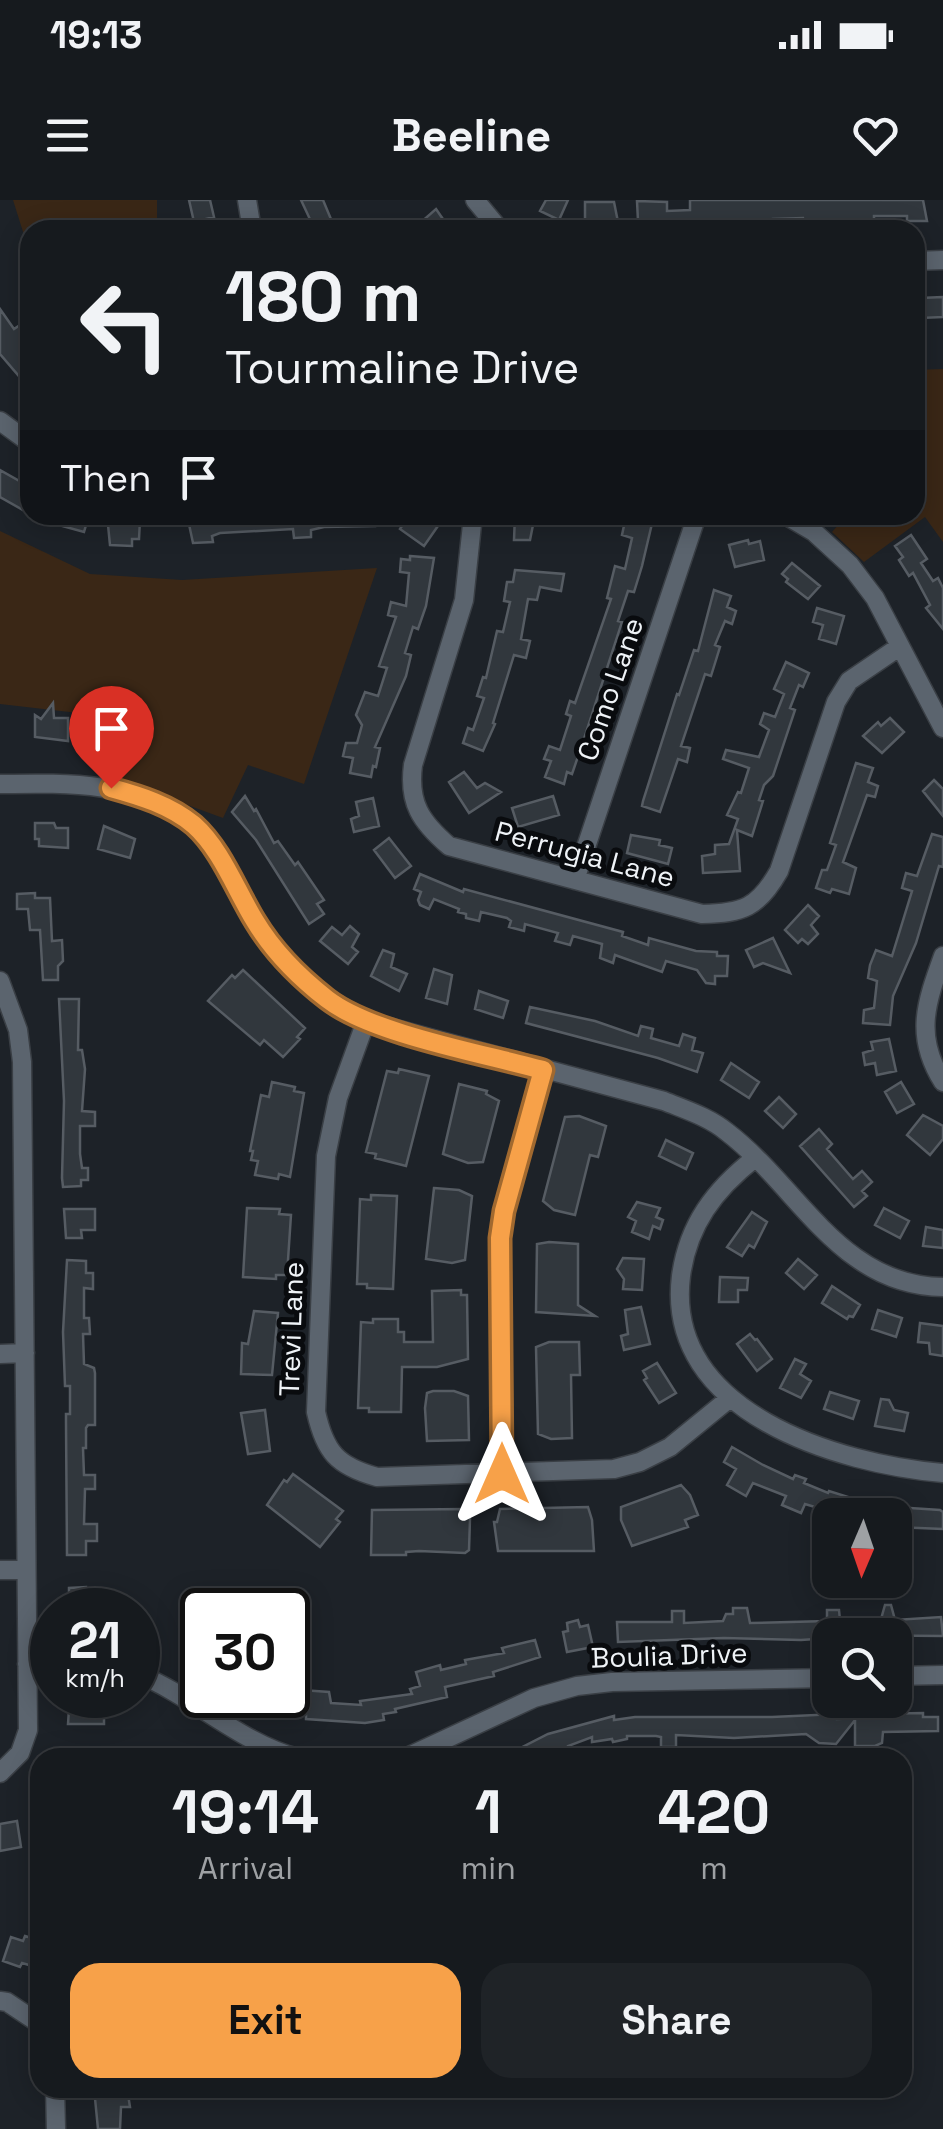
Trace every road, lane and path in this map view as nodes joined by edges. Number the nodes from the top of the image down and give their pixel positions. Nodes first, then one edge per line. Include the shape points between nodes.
1 (474, 200) edge
2 (491, 220) edge
3 (0, 421) edge
4 (20, 436) edge
5 (472, 525) edge
6 (693, 525) edge
7 (802, 525) edge
8 (899, 647) junction
9 (943, 728) edge
10 (0, 784) edge
11 (576, 880) junction
12 (943, 956) edge
13 (0, 981) edge
14 (366, 1021) junction
15 (543, 1070) junction
16 (943, 1082) edge
17 (755, 1158) junction
18 (943, 1287) edge
19 (26, 1353) junction
20 (0, 1354) edge
21 (730, 1398) junction
22 (943, 1473) edge
23 (502, 1474) junction
24 (0, 1570) edge
25 (25, 1570) junction
26 (27, 1664) joint
27 (912, 1676) edge
28 (943, 1676) edge
29 (812, 1678) edge
30 (160, 1682) edge
31 (270, 1748) edge
32 (427, 1748) edge
33 (0, 1772) edge
34 (0, 2001) edge
35 (30, 2018) edge
36 (55, 2098) edge
37 (56, 2129) edge

1 - 2 street
3 - 4 street
5 - 11 street, Perrugia Lane via 464,600 412,765 415,809 448,846
6 - 11 street, Como Lane
7 - 8 street via 850,565
8 - 9 street
8 - 11 street, Perrugia Lane via 849,682 836,702 779,871 754,904 732,914 702,914
10 - 14 street via 111,788 170,808 214,849 283,958 326,998
12 - 16 street via 924,1017 926,1048
13 - 19 street via 22,1062
14 - 15 street
14 - 23 street, Trevi Lane via 326,1156 316,1394 322,1437 351,1470 377,1477
15 - 17 street via 703,1116
15 - 23 street via 500,1238
17 - 18 street via 856,1259 898,1281
17 - 21 street via 696,1221 679,1290 694,1351
19 - 20 street
19 - 25 street
21 - 22 street via 818,1448
21 - 23 street, Trevi Lane via 640,1462 595,1472
24 - 25 street
25 - 26 street
26 - 33 street via 28,1730 20,1753
27 - 28 street
29 - 32 street, Boulia Drive via 577,1686 534,1698
30 - 31 street
34 - 35 street
36 - 37 street

